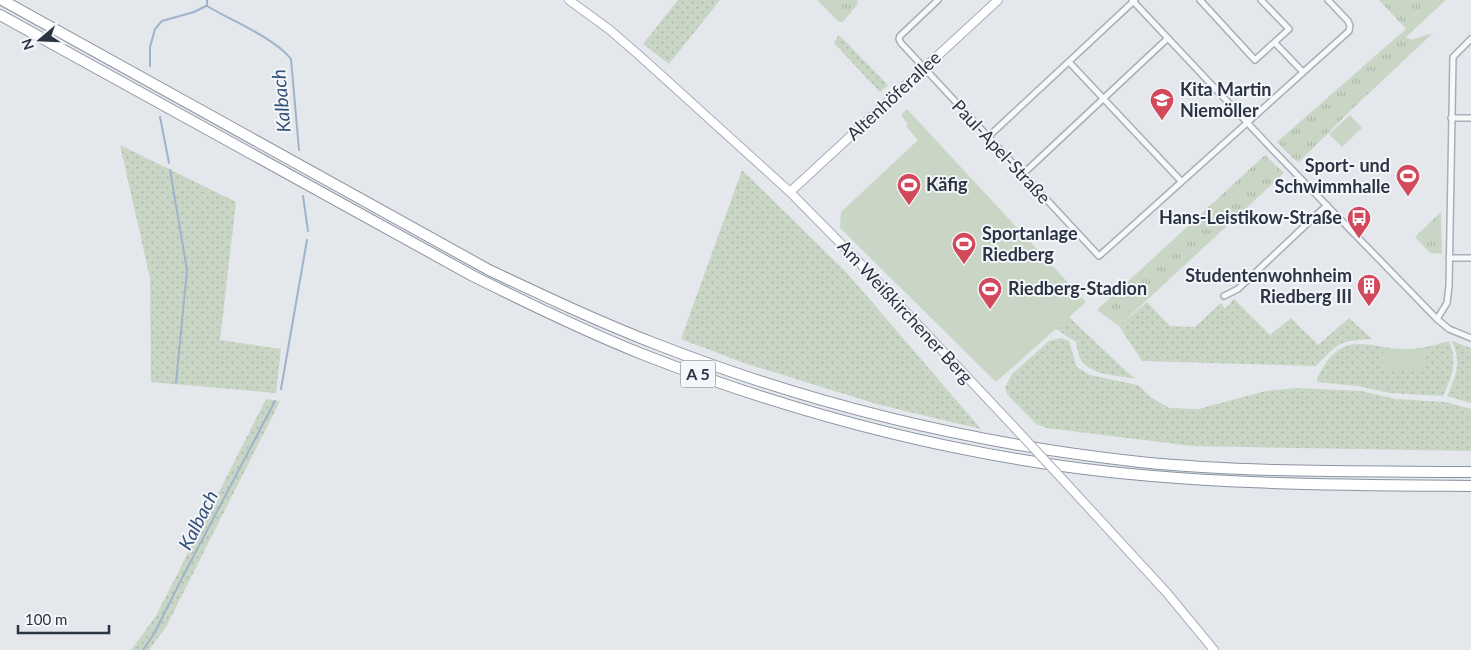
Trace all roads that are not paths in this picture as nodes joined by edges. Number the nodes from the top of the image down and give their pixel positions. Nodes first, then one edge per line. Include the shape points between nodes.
1 (2, 0) edge
2 (570, 0) edge
3 (938, 0) edge
4 (998, 0) edge
5 (1133, 0) edge
6 (1200, 0) edge
7 (1261, 0) edge
8 (1328, 0) edge
9 (0, 15) edge
10 (1168, 38) junction
11 (1471, 39) edge
12 (1275, 43) junction
13 (1069, 62) junction
14 (924, 68) junction
15 (1303, 72) junction
16 (1104, 99) junction
17 (1451, 118) junction
18 (1471, 118) edge
19 (1247, 122) junction
20 (988, 137) junction
21 (1022, 174) junction
22 (1181, 181) junction
23 (790, 192) junction
24 (1327, 205) junction
25 (1449, 258) junction
26 (1471, 258) edge
27 (1224, 296) dead end
28 (1437, 319) junction
29 (1471, 338) edge
30 (1471, 472) edge
31 (1471, 486) edge
32 (1214, 650) edge

1 - 30 highway, A 5 via 489,270 562,305 754,380 890,418 1062,452 1241,469
2 - 23 main road, Am Weißkirchener Berg via 640,56
3 - 14 street, Paul-Apel-Straße via 899,39
4 - 14 main road, Altenhöferallee
5 - 10 street
5 - 13 street
6 - 12 street via 1255,60
7 - 12 street via 1289,29
8 - 15 street via 1348,21 1349,31
9 - 31 highway, A 5 via 473,276 600,336 746,392 888,432 1070,467 1242,483
10 - 16 street
10 - 19 street
11 - 17 street via 1453,57
12 - 15 street
13 - 16 street
13 - 20 street
14 - 20 street, Paul-Apel-Straße
14 - 23 main road, Altenhöferallee
15 - 19 street
16 - 21 street
16 - 22 street
17 - 18 street
17 - 25 street
19 - 22 street
19 - 24 street
20 - 21 street, Paul-Apel-Straße
21 - 22 street, Paul-Apel-Straße via 1099,256
23 - 32 main road, Am Weißkirchener Berg, bridge via 1065,482 1167,593
24 - 27 street via 1238,289
24 - 28 street
25 - 26 street
25 - 28 street via 1447,303
28 - 29 street via 1457,334

